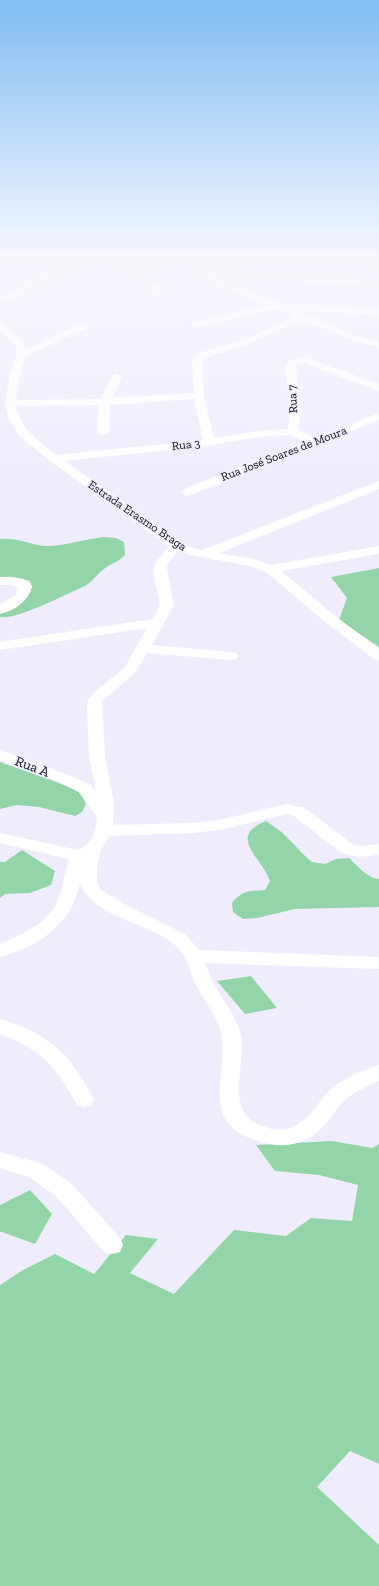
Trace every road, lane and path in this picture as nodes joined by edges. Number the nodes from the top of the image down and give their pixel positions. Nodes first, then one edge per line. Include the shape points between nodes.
1 (9, 334) edge
2 (67, 334) edge
3 (264, 334) edge
4 (345, 334) edge
5 (379, 344) edge
6 (22, 355) junction
7 (117, 376) dead end
8 (379, 388) edge
9 (199, 396) junction
10 (105, 402) junction
11 (10, 403) junction
12 (379, 416) edge
13 (103, 432) dead end
14 (293, 432) junction
15 (208, 442) junction
16 (315, 442) junction
17 (54, 459) junction
18 (379, 485) edge
19 (188, 492) dead end
20 (176, 545) junction
21 (379, 550) edge
22 (204, 554) junction
23 (271, 570) junction
24 (0, 581) edge
25 (0, 610) edge
26 (157, 622) junction
27 (0, 646) edge
28 (142, 648) junction
29 (231, 656) dead end
30 (379, 656) edge
31 (0, 755) edge
32 (104, 824) junction
33 (0, 838) edge
34 (379, 849) edge
35 (86, 853) junction
36 (0, 951) edge
37 (194, 956) junction
38 (379, 963) edge
39 (0, 1026) edge
40 (379, 1073) edge
41 (84, 1099) dead end
42 (0, 1160) edge
43 (112, 1245) dead end

1 - 6 street via 21,347
2 - 6 street
3 - 9 street via 199,358
4 - 5 street
6 - 11 street, Estrada Erasmo Braga via 11,375
7 - 10 street
8 - 14 street, Rua 7 via 305,360 293,362 290,365 295,404
9 - 10 street
9 - 15 street
10 - 11 street
10 - 13 street
11 - 17 street, Estrada Erasmo Braga via 13,417 23,434
12 - 16 street, Rua José Soares de Moura
14 - 15 street, Rua 3 via 251,434
14 - 16 street, Rua 3
15 - 17 street, Rua 3
16 - 19 street, Rua José Soares de Moura
17 - 20 street, Estrada Erasmo Braga
18 - 22 street
20 - 22 street, Estrada Erasmo Braga
20 - 26 street via 161,564 167,605
21 - 23 street
22 - 23 street, Estrada Erasmo Braga via 253,563
23 - 30 street, Estrada Erasmo Braga
24 - 25 street via 11,580 25,586 25,590 16,601
26 - 27 street
26 - 28 street
28 - 29 street
28 - 32 street via 131,669 95,700 97,756 106,803
31 - 32 street, Rua A via 84,788 92,797
32 - 34 street via 192,828 224,824 286,809 299,812 346,848 365,852
32 - 35 street
33 - 35 street
35 - 36 street via 76,866 65,904 58,918 43,930
35 - 37 street via 90,890 110,904 179,938 186,943
37 - 38 street
37 - 40 street via 207,989 227,1021 231,1034 233,1061 228,1086 229,1106 240,1124 264,1136 290,1138 314,1124 341,1092 364,1078
39 - 41 street via 23,1033 55,1055 70,1074
42 - 43 street via 36,1170 64,1190

